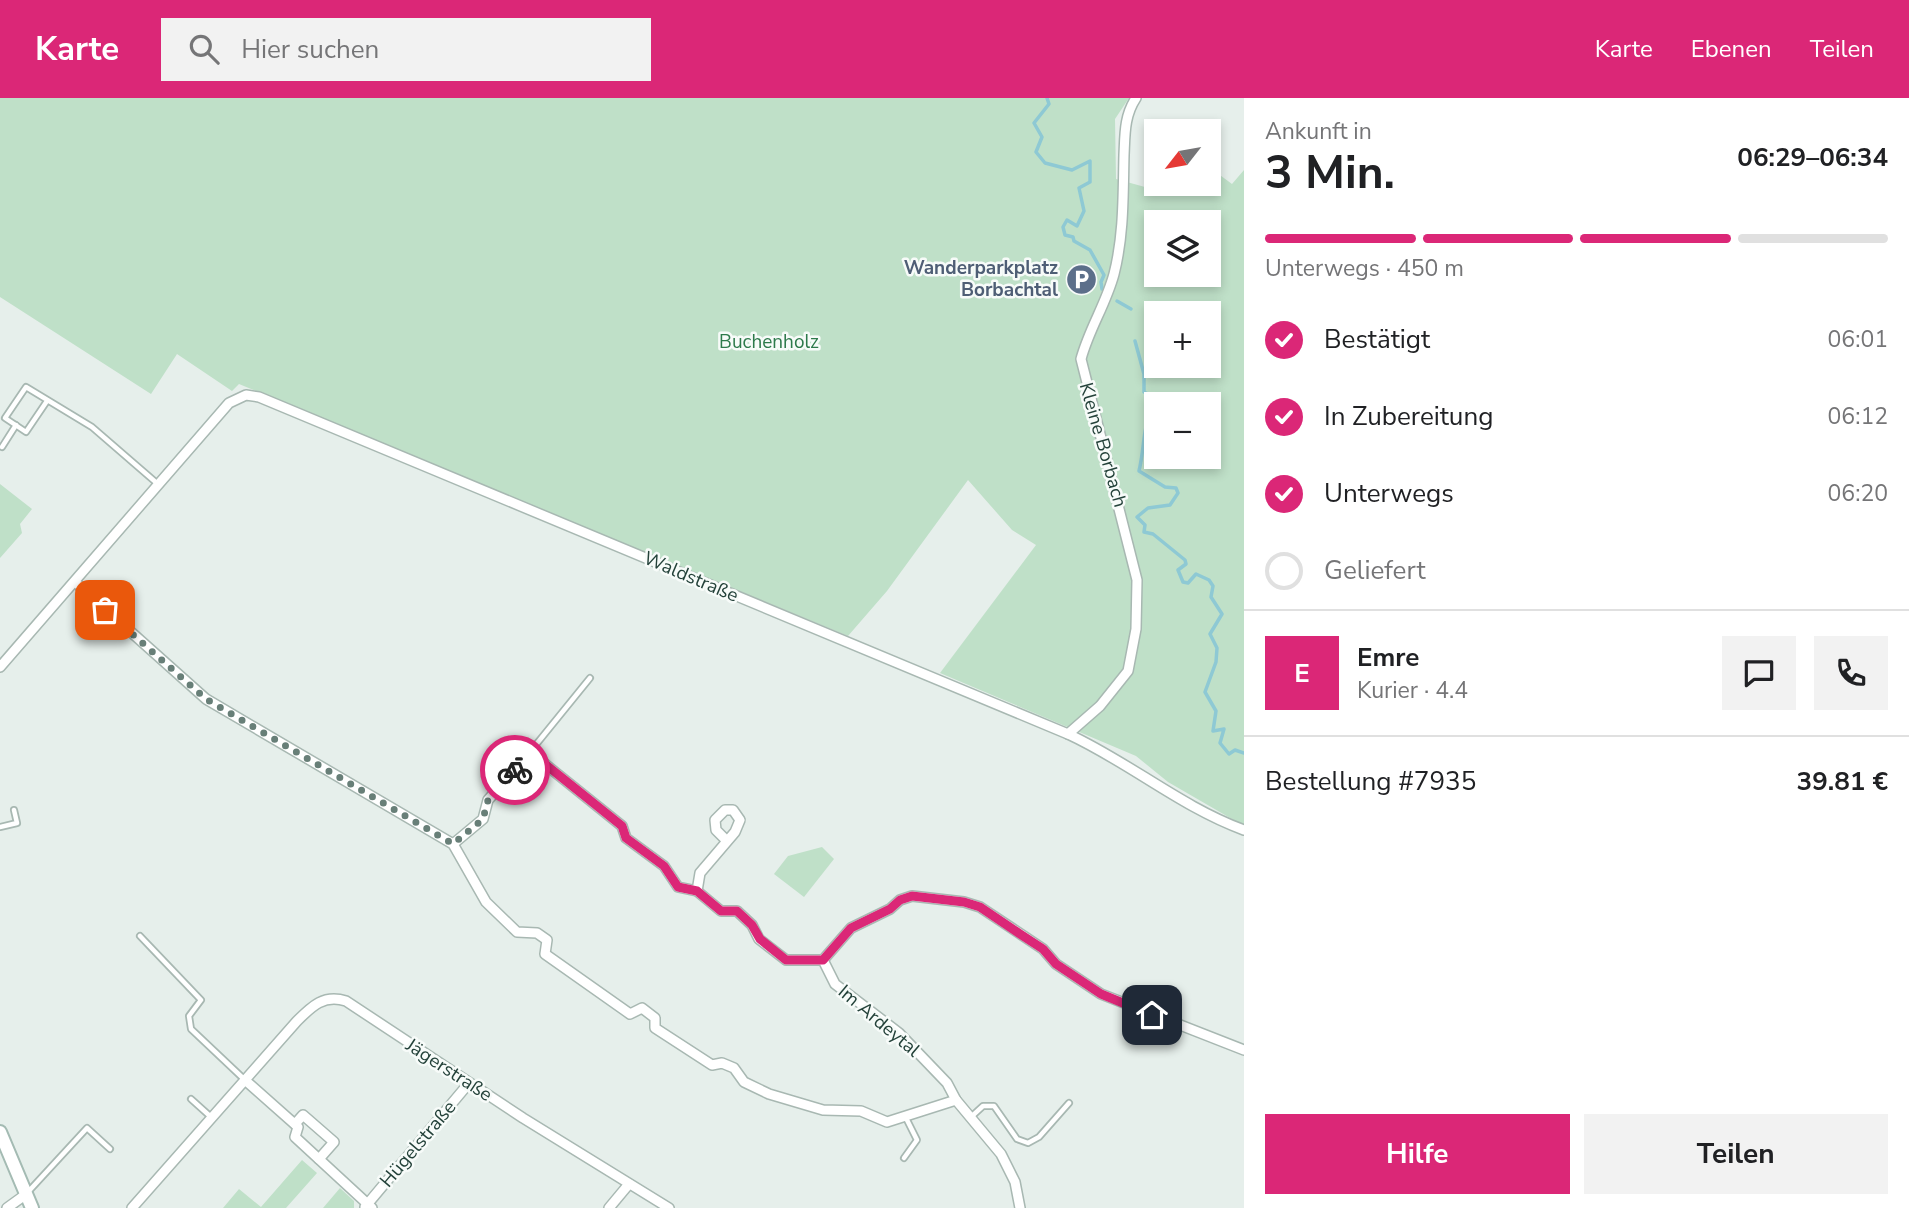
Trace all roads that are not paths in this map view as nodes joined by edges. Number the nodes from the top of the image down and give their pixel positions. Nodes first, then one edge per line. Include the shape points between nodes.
1 (1136, 98) edge
2 (47, 401) junction
3 (16, 425) junction
4 (2, 447) dead end
5 (159, 486) junction
6 (75, 582) junction
7 (0, 667) edge
8 (590, 678) dead end
9 (1068, 734) junction
10 (530, 752) junction
11 (14, 810) dead end
12 (0, 827) edge
13 (1244, 830) edge
14 (727, 841) dead end
15 (453, 844) junction
16 (697, 891) junction
17 (140, 936) dead end
18 (823, 960) junction
19 (1244, 1050) edge
20 (246, 1081) junction
21 (469, 1083) junction
22 (191, 1099) dead end
23 (956, 1100) junction
24 (1069, 1103) dead end
25 (971, 1117) junction
26 (212, 1118) junction
27 (906, 1118) junction
28 (295, 1124) junction
29 (0, 1132) edge
30 (110, 1149) dead end
31 (904, 1158) dead end
32 (319, 1159) junction
33 (629, 1184) junction
34 (25, 1195) junction
35 (368, 1207) edge
36 (7, 1208) edge
37 (32, 1208) edge
38 (132, 1208) edge
39 (609, 1208) edge
40 (669, 1208) edge
41 (1020, 1208) edge

1 - 9 street, Kleine Borbach via 1125,127 1121,238 1115,273 1081,359 1137,580 1136,629 1128,671 1100,706
2 - 3 lane via 26,432
2 - 3 lane via 26,387 5,418
2 - 5 lane via 92,427
3 - 4 lane
5 - 6 street, Waldstraße
5 - 9 street, Waldstraße via 229,403 246,395 259,397
6 - 7 street, Waldstraße
6 - 15 street via 206,699
8 - 10 lane
9 - 13 street, Waldstraße via 1222,822
10 - 15 street via 488,800 483,819
10 - 16 street via 622,826 626,838 664,866 678,887
11 - 12 lane via 17,823
14 - 16 street via 700,873
15 - 27 street via 486,902 517,932 537,933 547,940 545,954 630,1014 642,1008 655,1018 655,1028 712,1065 722,1063 734,1068 744,1082 816,1108 861,1111 887,1122
16 - 18 street via 721,911 737,911 760,939 786,960
17 - 20 lane via 201,1000 189,1016 191,1029
18 - 19 street via 851,928 900,900 912,896 964,902 980,907 1032,941 1056,964 1101,994
18 - 23 street, Im Ardeytal via 835,984 910,1043 947,1083
20 - 21 street, Jägerstraße via 313,1005 337,998
20 - 26 street, Jägerstraße
20 - 28 street
21 - 33 street, Jägerstraße
21 - 35 street, Hügelstraße
22 - 26 lane
23 - 25 street, Im Ardeytal
23 - 27 street
24 - 25 lane via 1028,1143 1017,1139 994,1106 983,1106
25 - 41 street, Im Ardeytal via 1009,1168
26 - 38 street, Jägerstraße
27 - 31 lane via 917,1140
28 - 32 street via 295,1137
28 - 32 street via 303,1115 334,1142
29 - 34 main road
30 - 34 lane via 87,1128
32 - 35 street
33 - 39 street
33 - 40 street, Jägerstraße
34 - 36 street
34 - 37 main road

